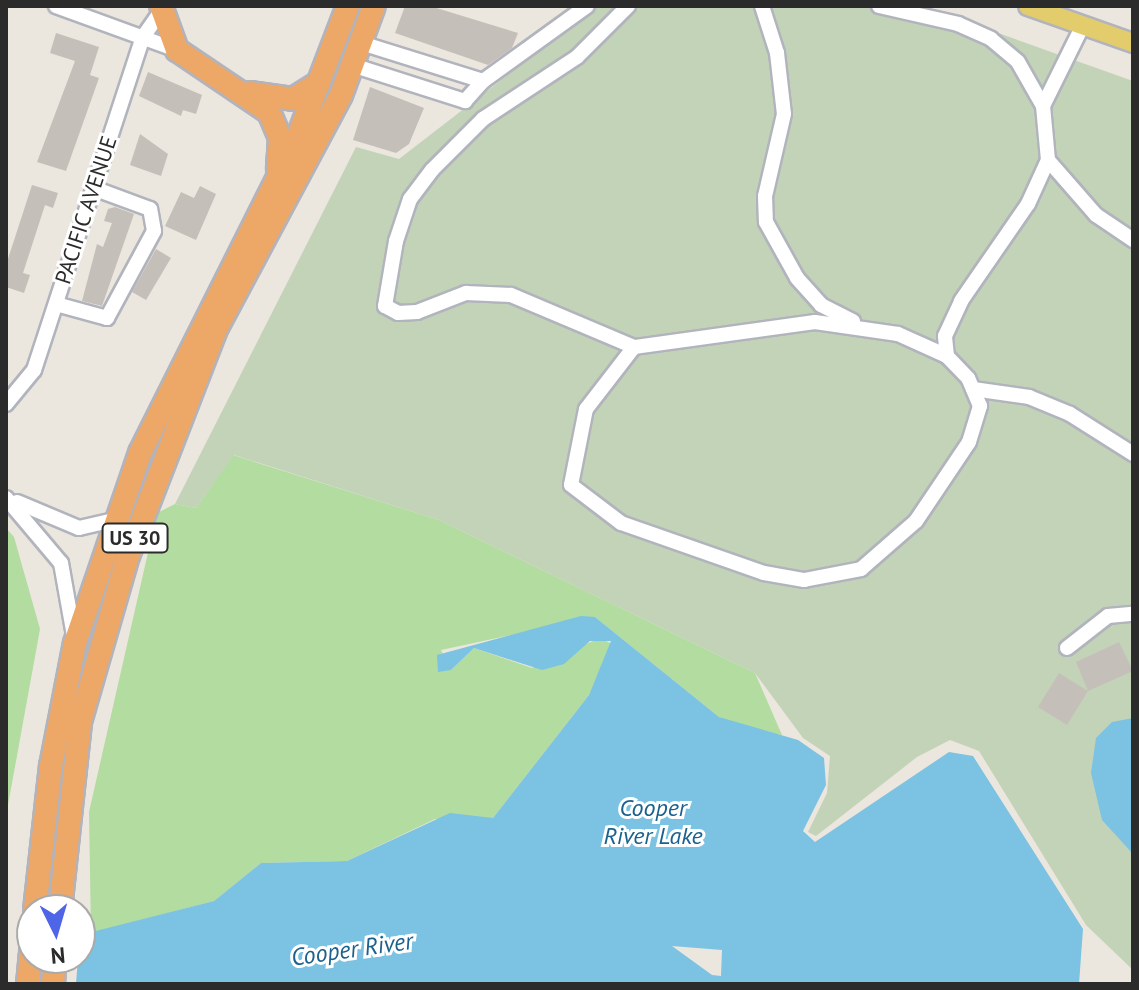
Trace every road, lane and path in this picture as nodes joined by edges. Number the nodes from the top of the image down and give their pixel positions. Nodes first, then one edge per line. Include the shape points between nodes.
1 (56, 6) edge
2 (348, 6) edge
3 (374, 6) edge
4 (587, 6) edge
5 (628, 6) edge
6 (762, 6) edge
7 (879, 6) edge
8 (1028, 6) edge
9 (161, 9) edge
10 (1083, 25) junction
11 (143, 37) junction
12 (361, 43) junction
13 (1133, 43) edge
14 (177, 50) junction
15 (352, 65) junction
16 (483, 81) junction
17 (319, 83) junction
18 (235, 89) junction
19 (1043, 106) junction
20 (1048, 160) junction
21 (284, 184) junction
22 (93, 188) junction
23 (1133, 240) edge
24 (56, 304) junction
25 (857, 323) junction
26 (634, 347) junction
27 (947, 356) junction
28 (973, 389) junction
29 (6, 404) edge
30 (1133, 454) edge
31 (6, 497) edge
32 (117, 519) junction
33 (1133, 614) edge
34 (75, 643) junction
35 (1067, 648) dead end
36 (37, 894) edge
37 (62, 894) edge

1 - 11 street
2 - 17 highway, US 30
3 - 12 highway, US 30
4 - 16 street
5 - 26 street via 577,57 483,119 432,170 410,199 396,241 385,306 398,313 417,312 466,293 511,295
6 - 25 street via 777,53 784,114 765,196 766,222 797,278 821,305
7 - 19 street via 977,30 1018,62
8 - 10 main road
9 - 11 street, PACIFIC AVENUE
9 - 14 highway
10 - 13 main road
10 - 19 street
11 - 14 street
11 - 22 street, PACIFIC AVENUE
12 - 15 highway, US 30
12 - 16 street
14 - 18 highway
15 - 16 street via 465,101
15 - 21 highway, US 30
17 - 18 highway via 293,99
17 - 21 highway, US 30
18 - 21 highway via 276,124
19 - 20 street
20 - 23 street via 1096,215
20 - 27 street via 1028,204 961,301 945,336
21 - 32 highway, US 30 via 261,211 149,431
21 - 37 highway, US 30 via 216,329 128,556 80,722
22 - 24 street, PACIFIC AVENUE
22 - 24 street via 150,209 154,231 107,318
24 - 29 street, PACIFIC AVENUE via 34,370
25 - 26 street via 759,327
25 - 27 street
26 - 28 street via 586,409 571,485 621,523 764,573 804,580 861,569 916,521 969,442 980,406
27 - 28 street
28 - 30 street via 1029,397 1070,414
31 - 32 street via 79,528
31 - 34 street via 61,563
32 - 34 highway, US 30
33 - 35 street via 1108,616
34 - 36 highway, US 30 via 51,766

